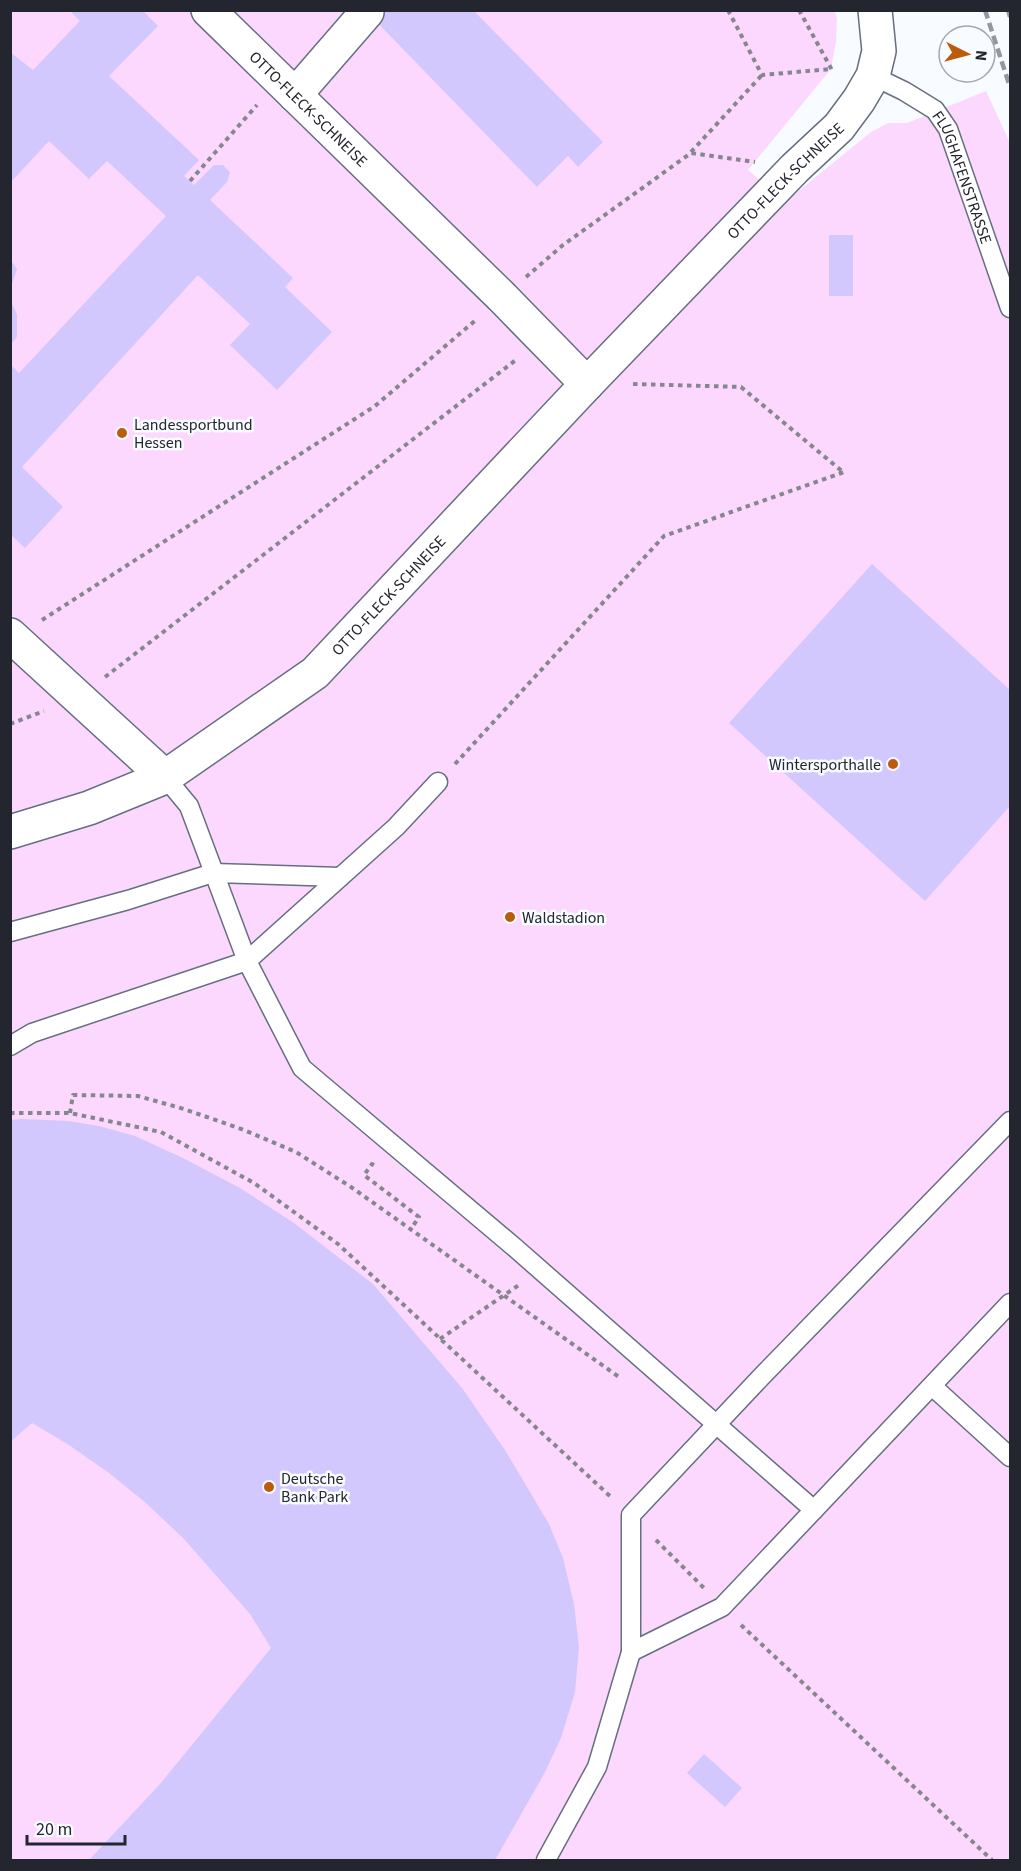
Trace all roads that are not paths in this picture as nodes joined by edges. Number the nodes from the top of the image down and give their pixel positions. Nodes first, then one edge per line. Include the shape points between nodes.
1 (208, 10) edge
2 (875, 10) edge
3 (367, 12) dead end
4 (873, 76) junction
5 (287, 87) junction
6 (1011, 308) edge
7 (587, 384) junction
8 (12, 636) edge
9 (165, 777) junction
10 (438, 782) road end
11 (10, 832) edge
12 (213, 873) junction
13 (340, 877) junction
14 (10, 932) edge
15 (247, 961) junction
16 (10, 1046) edge
17 (1011, 1121) edge
18 (1011, 1303) edge
19 (932, 1386) junction
20 (717, 1426) junction
21 (1011, 1457) edge
22 (814, 1510) junction
23 (632, 1652) junction
24 (546, 1860) edge

1 - 5 street, OTTO-FLECK-SCHNEISE
2 - 4 street via 879,51
3 - 5 street
4 - 6 lane, FLUGHAFENSTRASSE via 935,110 948,129
4 - 7 street, OTTO-FLECK-SCHNEISE via 839,127
5 - 7 street, OTTO-FLECK-SCHNEISE
7 - 9 street, OTTO-FLECK-SCHNEISE via 315,673
8 - 9 street
9 - 11 street, OTTO-FLECK-SCHNEISE via 89,808
9 - 12 lane via 189,806
10 - 13 lane via 396,827
12 - 13 lane
12 - 14 lane
12 - 15 lane
13 - 15 lane
15 - 16 lane via 32,1033
15 - 20 lane via 302,1068 513,1246
17 - 20 lane
18 - 19 lane
19 - 21 lane
19 - 22 lane
20 - 22 lane
20 - 23 lane via 631,1515
22 - 23 lane via 722,1607
23 - 24 lane via 597,1767

